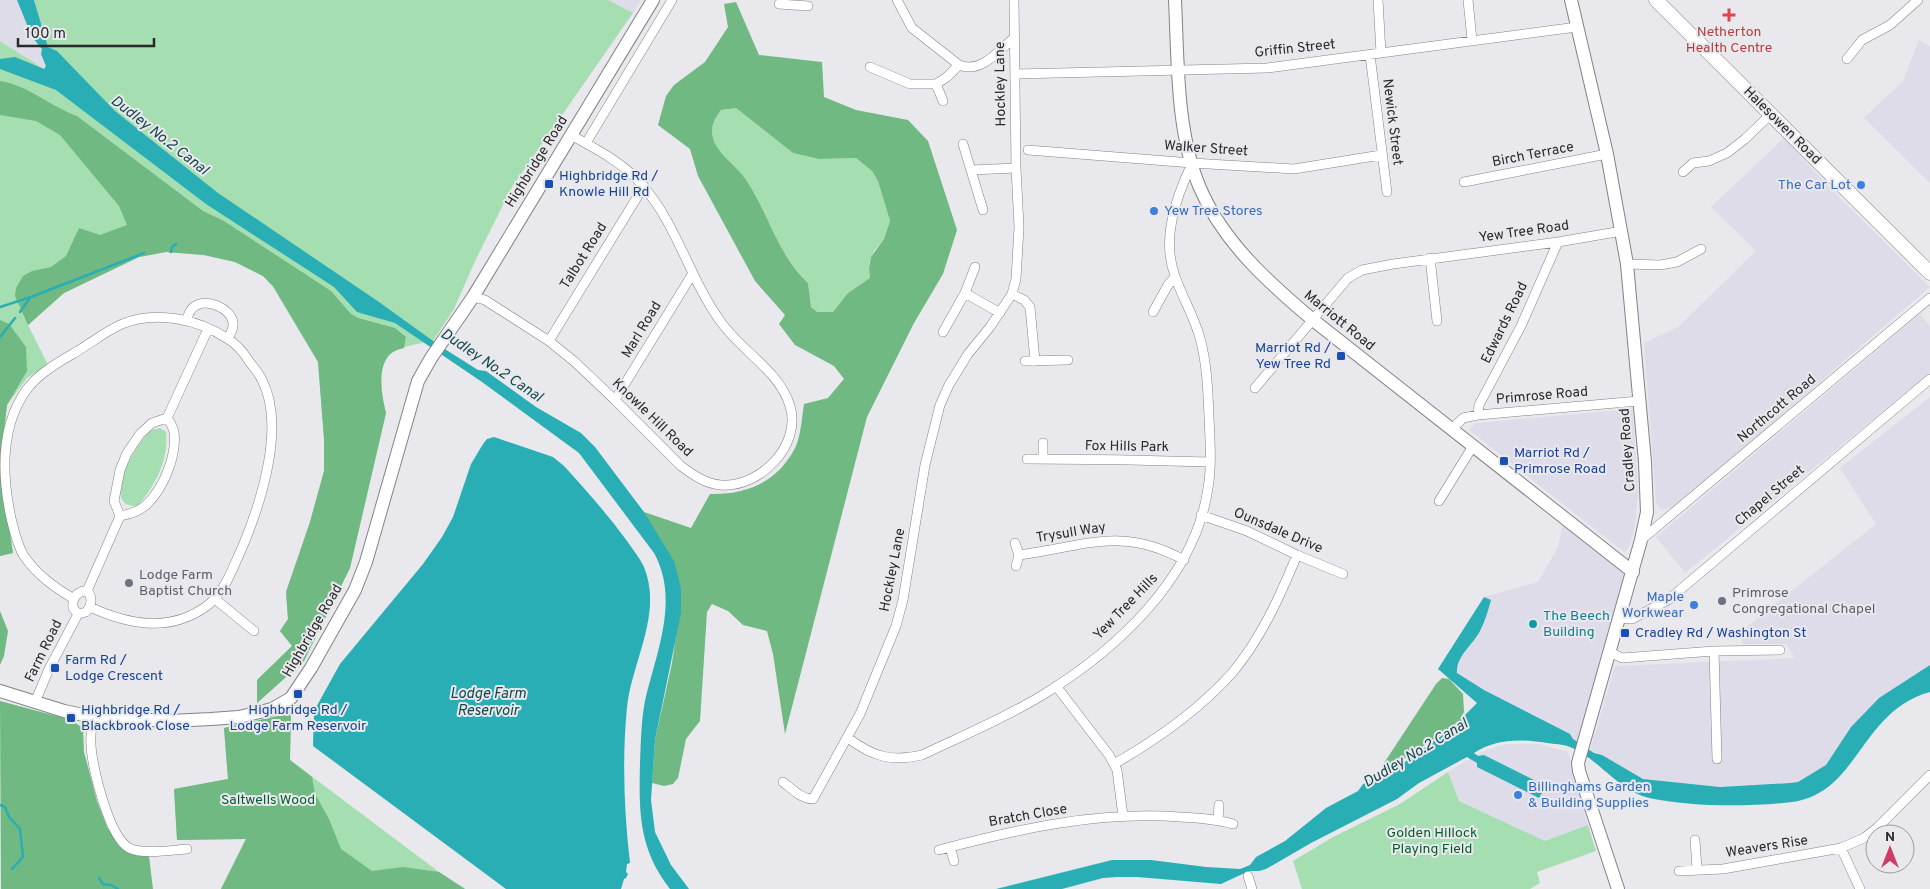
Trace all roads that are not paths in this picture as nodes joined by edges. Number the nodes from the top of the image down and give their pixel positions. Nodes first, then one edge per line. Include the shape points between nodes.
1 (653, 0) edge
2 (672, 0) edge
3 (897, 0) edge
4 (1014, 0) edge
5 (1175, 0) edge
6 (1378, 0) edge
7 (1468, 0) edge
8 (1570, 0) edge
9 (1656, 0) edge
10 (1918, 0) edge
11 (789, 2) edge
12 (779, 4) dead end
13 (808, 6) dead end
14 (1577, 26) junction
15 (1014, 38) junction
16 (1472, 40) junction
17 (1380, 53) junction
18 (1370, 54) junction
19 (1847, 59) dead end
20 (959, 65) junction
21 (870, 67) dead end
22 (1179, 70) junction
23 (1015, 74) junction
24 (936, 84) junction
25 (943, 101) dead end
26 (1771, 114) junction
27 (571, 135) junction
28 (586, 143) junction
29 (963, 144) dead end
30 (1028, 150) dead end
31 (1606, 154) junction
32 (1381, 155) junction
33 (1192, 163) junction
34 (1016, 168) junction
35 (971, 170) junction
36 (1683, 172) dead end
37 (1464, 182) dead end
38 (644, 186) junction
39 (1387, 192) dead end
40 (983, 210) dead end
41 (1622, 231) junction
42 (1558, 242) junction
43 (1702, 249) dead end
44 (1430, 258) junction
45 (1627, 264) junction
46 (976, 267) dead end
47 (693, 273) junction
48 (1930, 273) edge
49 (1175, 277) junction
50 (965, 293) junction
51 (1012, 294) junction
52 (473, 297) junction
53 (1930, 298) edge
54 (1154, 312) dead end
55 (1000, 313) junction
56 (187, 320) junction
57 (1313, 320) junction
58 (1437, 321) dead end
59 (208, 329) junction
60 (943, 332) dead end
61 (228, 339) junction
62 (549, 341) junction
63 (1068, 360) dead end
64 (1035, 361) junction
65 (1025, 362) dead end
66 (1930, 379) edge
67 (1255, 388) dead end
68 (615, 400) junction
69 (1639, 401) junction
70 (1478, 415) junction
71 (167, 418) junction
72 (1452, 429) junction
73 (1043, 443) dead end
74 (1473, 446) junction
75 (1027, 459) dead end
76 (1043, 459) junction
77 (1210, 462) junction
78 (1439, 501) dead end
79 (1201, 515) junction
80 (120, 516) junction
81 (1641, 540) junction
82 (1015, 543) dead end
83 (1019, 555) junction
84 (1297, 556) junction
85 (1184, 560) junction
86 (1016, 566) dead end
87 (1633, 572) junction
88 (1343, 574) dead end
89 (87, 591) junction
90 (74, 599) junction
91 (215, 599) junction
92 (90, 607) junction
93 (78, 614) junction
94 (1619, 618) junction
95 (254, 631) dead end
96 (1780, 650) dead end
97 (1714, 651) junction
98 (1610, 652) junction
99 (1056, 686) junction
100 (0, 691) edge
101 (35, 702) junction
102 (93, 718) junction
103 (848, 738) junction
104 (1717, 759) dead end
105 (1114, 764) junction
106 (1930, 775) edge
107 (783, 782) dead end
108 (1219, 804) dead end
109 (1123, 816) junction
110 (1218, 820) junction
111 (1233, 824) dead end
112 (1696, 840) dead end
113 (950, 847) junction
114 (1841, 848) junction
115 (187, 849) dead end
116 (939, 850) dead end
117 (954, 861) dead end
118 (1698, 869) junction
119 (1679, 871) dead end
120 (1248, 876) dead end
121 (1252, 889) edge
122 (1618, 889) edge
123 (1860, 889) edge

1 - 27 street, Highbridge Road
2 - 28 street
3 - 20 street via 912,28
4 - 15 street, Hockley Lane
5 - 22 street, Marriott Road
6 - 17 street
7 - 16 street
8 - 14 street, Cradley Road
9 - 26 main road, Halesowen Road
10 - 19 street via 1890,25 1862,40
11 - 12 street
11 - 13 street
14 - 16 street, Griffin Street
14 - 31 street, Cradley Road
15 - 20 street via 982,65 974,68
15 - 23 street, Hockley Lane
16 - 17 street, Griffin Street
17 - 18 street, Griffin Street
18 - 22 street, Griffin Street via 1267,68
18 - 32 street, Newick Street
20 - 24 street
21 - 24 street via 910,84
22 - 23 street, Griffin Street
22 - 33 street, Marriott Road
23 - 34 street, Hockley Lane
24 - 25 street
26 - 36 street via 1746,140 1727,153 1709,161 1693,163
26 - 48 main road, Halesowen Road
27 - 28 street, Knowle Hill Road
27 - 52 street, Highbridge Road
28 - 38 street, Knowle Hill Road
29 - 35 street
30 - 33 street, Walker Street
31 - 37 street, Birch Terrace
31 - 41 street, Cradley Road
32 - 33 street, Walker Street via 1294,169
32 - 39 street, Newick Street
33 - 49 street, Yew Tree Hills via 1180,188 1172,220 1169,251
33 - 57 street, Marriott Road via 1200,188 1228,235 1263,275
34 - 35 street
34 - 51 street, Hockley Lane via 1019,227
35 - 40 street
38 - 47 street, Knowle Hill Road via 669,224
38 - 62 street, Talbot Road
41 - 42 street, Yew Tree Road
41 - 45 street, Cradley Road
42 - 44 street, Yew Tree Road
42 - 70 street, Edwards Road via 1521,326 1479,405
43 - 45 street via 1677,262
44 - 57 street, Yew Tree Road via 1362,270 1348,278
44 - 58 street
45 - 69 street, Cradley Road
46 - 50 street
47 - 68 street, Marl Road
47 - 68 street, Knowle Hill Road via 722,324 780,383 791,408 791,431 786,446 759,475 743,483 709,483 681,466
49 - 54 street
49 - 77 street, Yew Tree Hills via 1200,337 1204,357
50 - 55 street
50 - 60 street
51 - 55 street, Hockley Lane
51 - 64 street via 1030,307
52 - 62 street, Knowle Hill Road via 485,300
52 - 102 street, Highbridge Road via 418,381 366,562 350,598 291,698 272,710 239,717 170,721
53 - 81 street, Northcott Road
55 - 103 street, Hockley Lane via 968,354 940,405 925,465 904,600 883,660
56 - 59 street
56 - 61 street via 195,306 212,304 222,308 230,314 233,322
56 - 90 street via 145,318 114,328 36,379 11,418 4,465 6,495 16,539 34,570
57 - 67 street, Yew Tree Road
57 - 72 street, Marriott Road
59 - 61 street
59 - 71 street
61 - 91 street via 262,380 270,409 271,442 261,496 248,533
62 - 68 street, Knowle Hill Road
63 - 64 street
64 - 65 street
66 - 94 street, Chapel Street via 1668,600 1632,619
69 - 70 street, Primrose Road
69 - 81 street, Cradley Road via 1647,512
70 - 72 street, Primrose Road via 1463,418
71 - 80 street via 152,423 127,453 114,501
71 - 80 street via 174,430 174,443 158,490 148,504 136,512
72 - 74 street, Marriott Road
73 - 76 street
74 - 78 street
74 - 87 street, Marriott Road
75 - 76 street, Fox Hills Park
76 - 77 street, Fox Hills Park
77 - 79 street, Yew Tree Hills via 1208,489
79 - 84 street, Ounsdale Drive via 1247,531
79 - 85 street, Yew Tree Hills
80 - 89 street
81 - 87 street, Cradley Road
82 - 83 street, Trysull Way
83 - 85 street, Trysull Way via 1053,551 1096,540 1118,540 1151,545
83 - 86 street, Trysull Way
84 - 88 street, Ounsdale Drive
84 - 105 street via 1269,617 1232,672 1178,724
85 - 99 street, Yew Tree Hills via 1167,587 1137,620 1095,658
87 - 94 street, Cradley Road
89 - 90 street via 80,592
89 - 92 street via 91,597
90 - 93 street via 73,608
91 - 92 street via 198,611 161,624 122,620
91 - 95 street
92 - 93 street
93 - 101 street, Farm Road
94 - 98 street, Cradley Road
96 - 97 street
97 - 98 street via 1622,658
97 - 104 street
98 - 122 street, Cradley Road via 1579,759 1579,771
99 - 103 street, Yew Tree Hills via 1008,714 922,755 884,758 862,749
99 - 105 street
100 - 101 street, Highbridge Road
101 - 102 street, Highbridge Road
102 - 115 street via 91,744 96,775 103,802 120,838 129,848 140,851
103 - 107 street, Hockley Lane via 813,799 800,795
105 - 109 street
106 - 114 street, Weavers Rise via 1864,838
108 - 110 street
109 - 110 street, Bratch Close
109 - 113 street, Bratch Close via 1024,829
110 - 111 street, Bratch Close
112 - 118 street
113 - 116 street, Bratch Close
113 - 117 street
114 - 118 street, Weavers Rise via 1723,869
114 - 123 street
118 - 119 street, Weavers Rise
120 - 121 street

